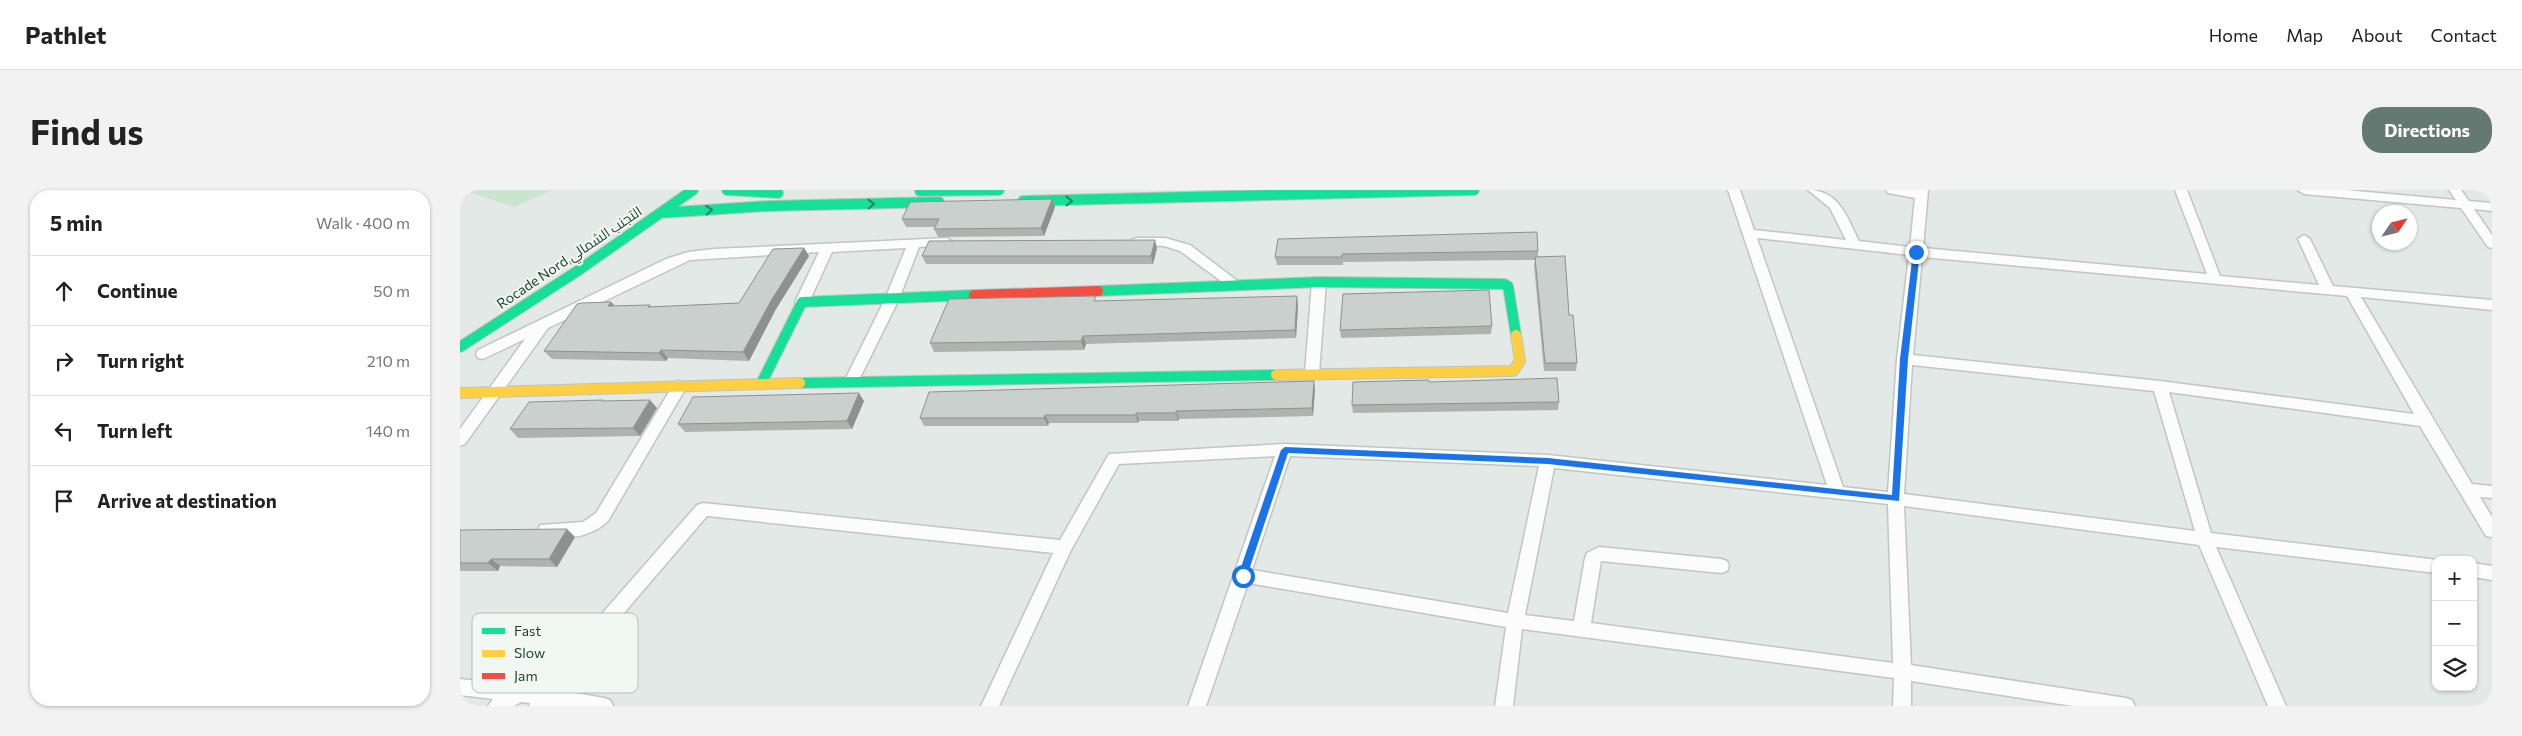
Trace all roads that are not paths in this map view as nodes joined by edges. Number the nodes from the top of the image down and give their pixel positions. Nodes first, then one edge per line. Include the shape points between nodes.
1 (693, 190) edge
2 (726, 190) edge
3 (1474, 190) edge
4 (1734, 190) edge
5 (1814, 190) edge
6 (1892, 190) edge
7 (2181, 190) edge
8 (2304, 190) edge
9 (2455, 190) edge
10 (1388, 191) edge
11 (1921, 192) edge
12 (787, 193) dead end
13 (805, 193) dead end
14 (1104, 195) edge
15 (1002, 198) edge
16 (2465, 204) junction
17 (2492, 207) edge
18 (660, 214) junction
19 (1749, 233) junction
20 (2304, 239) dead end
21 (957, 242) edge
22 (1126, 242) edge
23 (2492, 244) edge
24 (914, 245) junction
25 (1855, 246) junction
26 (827, 248) junction
27 (1916, 252) junction
28 (2215, 279) junction
29 (1319, 282) junction
30 (1237, 286) junction
31 (2328, 289) junction
32 (2351, 291) junction
33 (892, 299) junction
34 (802, 302) junction
35 (2492, 305) edge
36 (543, 324) junction
37 (460, 347) edge
38 (483, 354) dead end
39 (1904, 359) junction
40 (1312, 373) junction
41 (851, 382) junction
42 (761, 384) junction
43 (680, 386) junction
44 (2160, 386) junction
45 (494, 392) junction
46 (460, 393) edge
47 (2425, 421) junction
48 (460, 440) edge
49 (1285, 450) junction
50 (1548, 461) junction
51 (2467, 490) junction
52 (2492, 492) edge
53 (1838, 494) junction
54 (1896, 499) junction
55 (528, 530) edge
56 (2492, 531) edge
57 (2205, 539) junction
58 (1064, 547) junction
59 (1721, 566) dead end
60 (2432, 566) edge
61 (2477, 571) edge
62 (2492, 573) edge
63 (1243, 576) junction
64 (615, 613) edge
65 (1515, 621) junction
66 (1581, 630) junction
67 (1904, 672) junction
68 (511, 693) edge
69 (519, 694) junction
70 (540, 701) edge
71 (497, 706) edge
72 (604, 706) edge
73 (990, 706) edge
74 (1197, 706) edge
75 (1504, 706) edge
76 (1902, 706) edge
77 (2126, 706) edge
78 (2277, 706) edge

1 - 18 street, Rocade Nord,التجنب الشمالي
2 - 12 street
3 - 10 street
4 - 19 street
5 - 25 street via 1835,206
6 - 11 street
7 - 28 street
8 - 16 street
9 - 16 street
10 - 14 street
11 - 27 street
13 - 15 street
15 -> 14 street
18 -> 15 street via 770,206
16 - 17 street
16 - 23 street
18 - 37 street, Rocade Nord,التجنب الشمالي
19 - 25 street
19 - 53 street
20 - 31 street
21 - 24 street
22 - 30 street via 1165,242 1185,248
24 - 26 street
24 - 33 street
25 - 27 street
26 - 34 street
26 - 36 street via 688,256
27 - 28 street
27 - 39 street
28 - 31 street
29 - 30 street
29 - 40 street
29 - 40 street via 1504,284 1508,286 1520,361 1513,371
30 - 33 street
31 - 32 street
32 - 35 street
32 - 47 street
33 - 34 street
33 - 41 street
34 - 42 street
36 - 38 street
36 - 45 street
39 - 44 street
39 - 54 street
40 - 41 street
41 - 42 street
42 - 43 street
43 - 45 street
43 - 55 street via 595,525 586,529
44 - 47 street
44 - 57 street
45 - 46 street
45 - 48 street
47 - 51 street
49 - 50 street
49 - 58 street via 1114,458
49 - 63 street
50 - 53 street
50 - 65 street
51 - 52 street
51 - 56 street
53 - 54 street
54 - 57 street
54 - 67 street
57 - 60 street
57 - 78 street
58 - 64 street via 703,509
58 - 73 street
59 - 66 street via 1599,554 1593,558
61 - 62 street
63 - 65 street
63 - 74 street
65 - 66 street
65 - 75 street
66 - 67 street
67 - 76 street
67 - 77 street
68 - 69 street
69 - 70 street
69 - 71 street
70 - 72 street

